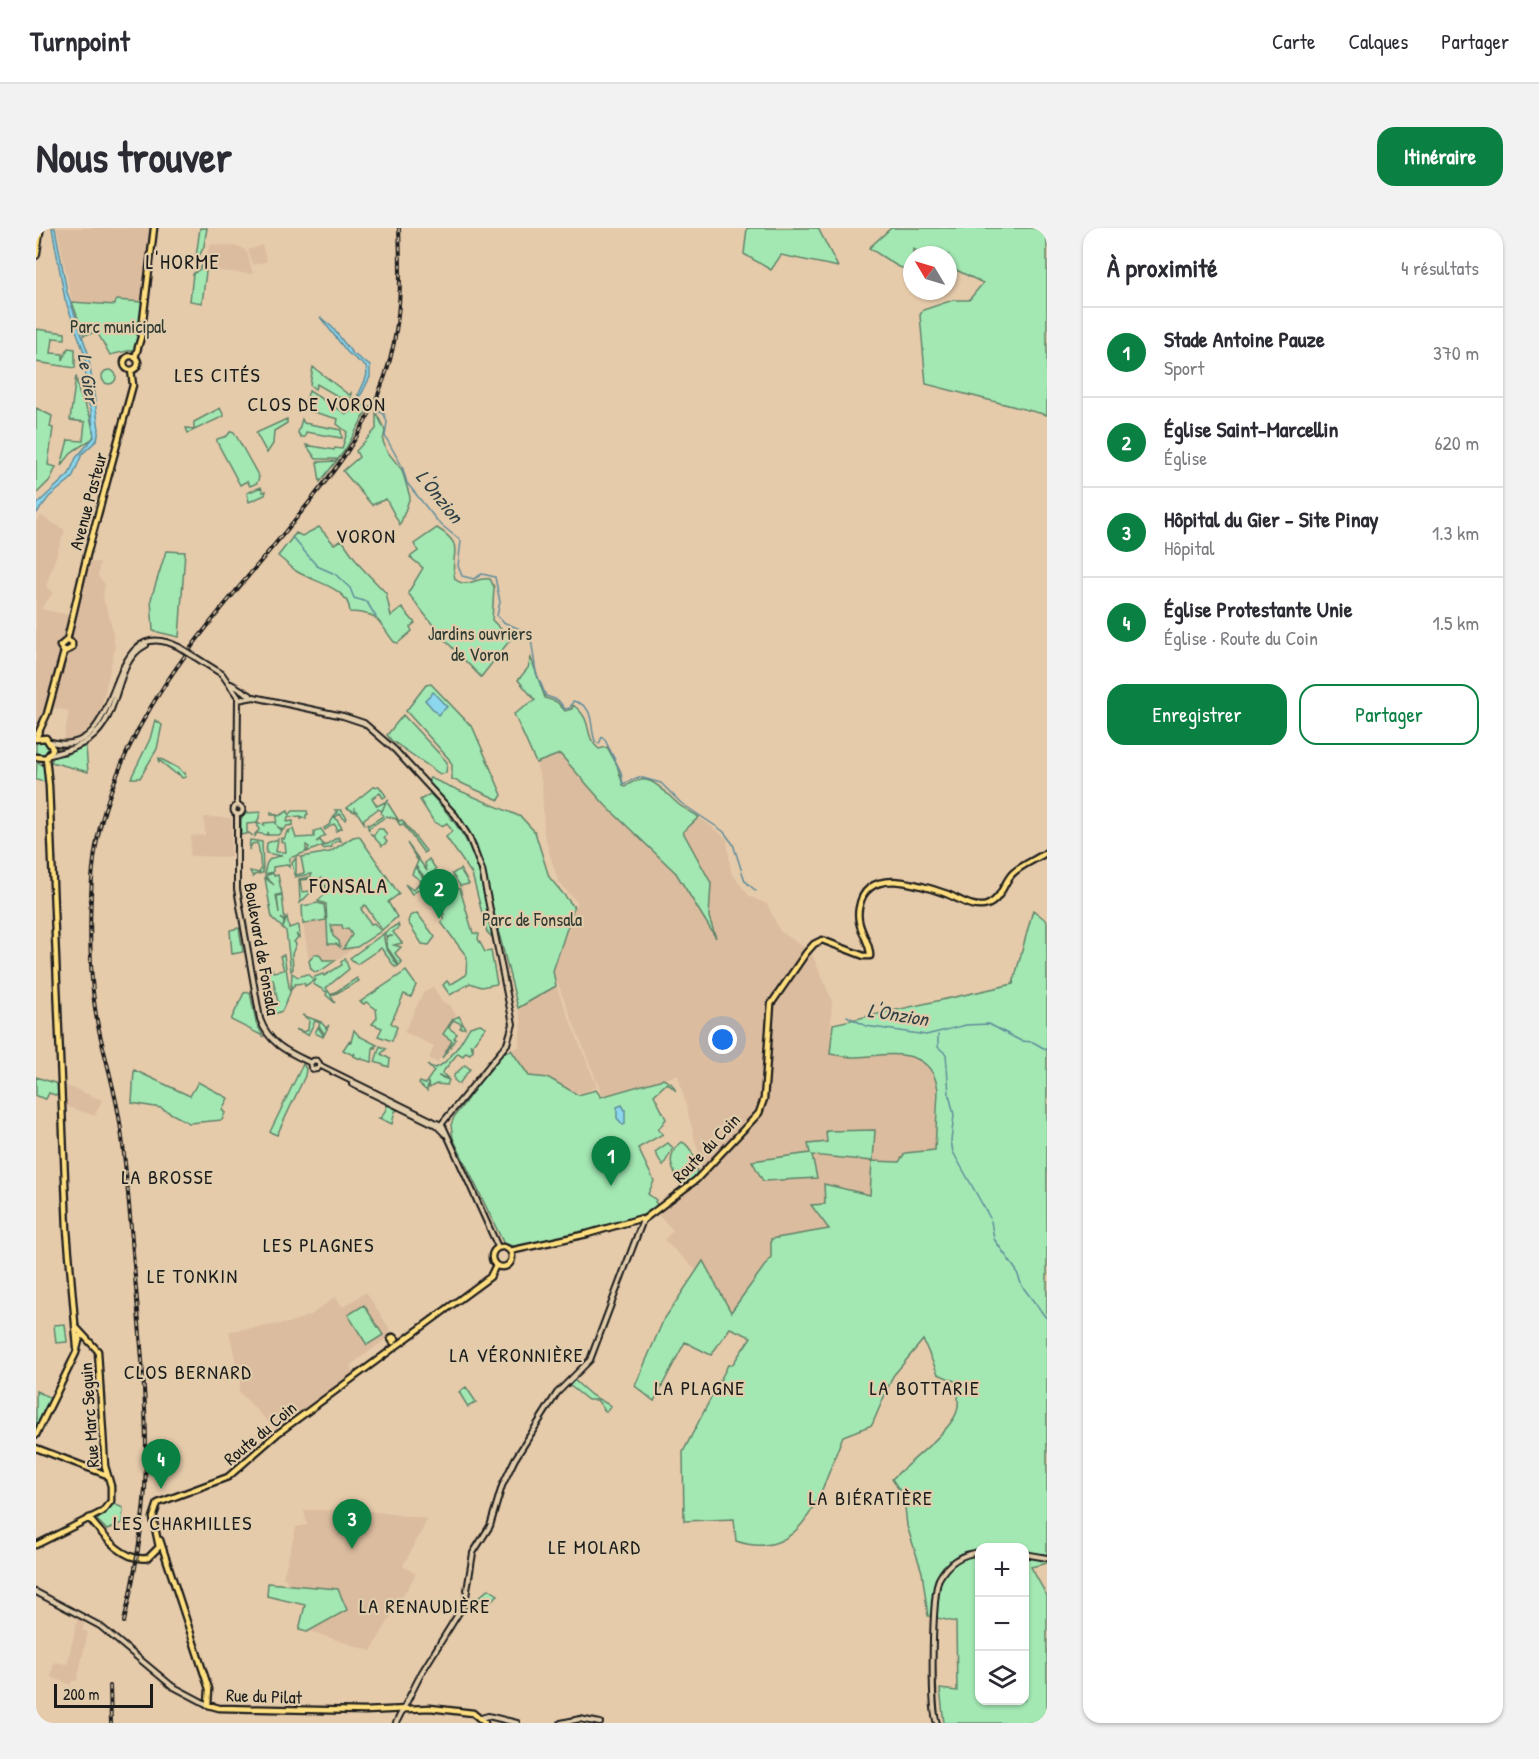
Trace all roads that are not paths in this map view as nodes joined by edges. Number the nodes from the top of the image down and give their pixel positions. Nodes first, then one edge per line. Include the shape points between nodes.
1 (40, 228) edge
2 (154, 228) edge
3 (36, 255) edge
4 (135, 358) junction
5 (131, 370) junction
6 (67, 640) junction
7 (158, 641) junction
8 (64, 652) junction
9 (230, 683) junction
10 (245, 693) junction
11 (254, 697) junction
12 (238, 699) junction
13 (47, 714) junction
14 (36, 738) edge
15 (50, 741) junction
16 (48, 756) junction
17 (36, 758) edge
18 (1047, 852) edge
19 (442, 1127) junction
20 (643, 1221) junction
21 (498, 1247) junction
22 (510, 1251) junction
23 (496, 1265) junction
24 (78, 1334) junction
25 (405, 1338) junction
26 (393, 1342) junction
27 (36, 1435) edge
28 (36, 1448) edge
29 (107, 1475) junction
30 (89, 1518) junction
31 (158, 1535) junction
32 (36, 1545) edge
33 (158, 1550) junction
34 (975, 1553) edge
35 (1029, 1555) edge
36 (165, 1556) junction
37 (1047, 1558) edge
38 (36, 1592) edge
39 (208, 1705) junction
40 (402, 1709) junction
41 (481, 1718) junction
42 (396, 1723) edge
43 (485, 1723) edge
44 (517, 1723) edge
45 (561, 1723) edge
46 (600, 1723) edge
47 (937, 1723) edge

1 - 3 highway
2 - 4 main road
4 - 5 main road via 137,366
4 - 5 main road via 129,357 125,362
5 - 6 main road, Avenue Pasteur via 133,385
6 - 8 main road via 61,644
6 - 8 main road via 72,648
7 - 9 street, bridge via 178,647 219,671
7 - 15 street via 141,645 128,655 108,709 90,732 67,744
7 - 16 street via 138,650 128,660 112,710 97,732 80,745
8 - 13 main road
9 - 10 street
9 - 12 street
10 - 11 street
10 - 12 street
11 - 12 street
11 - 19 street via 343,716 369,726 443,801 470,838 482,870 513,1024 507,1044
12 - 19 street, Boulevard de Fonsala via 237,805 242,810 237,814 236,880 260,1019 266,1034 276,1045 311,1063 316,1060 319,1066
13 - 14 main road
13 - 15 main road
14 - 15 main road
15 - 16 main road
16 - 17 main road
16 - 24 main road via 69,1257
18 - 20 main road, Route du Coin via 1012,874 994,902 986,906 977,907 901,882 885,880 874,884 860,902 858,921 870,956 822,940 806,953 771,1004 764,1100 759,1113 696,1180
19 - 21 street
20 - 22 main road, Route du Coin
20 - 40 street via 590,1360 557,1393 515,1459 490,1526 473,1553 465,1603
21 - 22 main road
21 - 23 main road via 492,1254
22 - 23 main road via 508,1264
23 - 25 main road, Route du Coin via 490,1277
24 - 27 main road via 77,1347
24 - 29 main road, Rue Marc Seguin via 98,1351
25 - 26 main road
25 - 26 main road, Route du Coin
26 - 31 main road, Route du Coin via 231,1474 160,1501 154,1514
28 - 29 main road
29 - 30 main road, Rue Marc Seguin via 111,1501 105,1510
30 - 32 main road
30 - 33 main road via 128,1556 145,1559
31 - 33 main road, Route du Coin
31 - 36 main road
33 - 36 main road
34 - 47 street via 961,1555 951,1563 936,1589 933,1690
35 - 37 street
36 - 39 main road via 208,1685
38 - 39 street, Rue du Pilat via 103,1628 172,1686
39 - 40 main road, Rue du Pilat via 313,1711
40 - 41 main road, Rue du Pilat via 454,1710
40 - 42 street
41 - 43 main road
41 - 44 street
45 - 46 street via 580,1719

